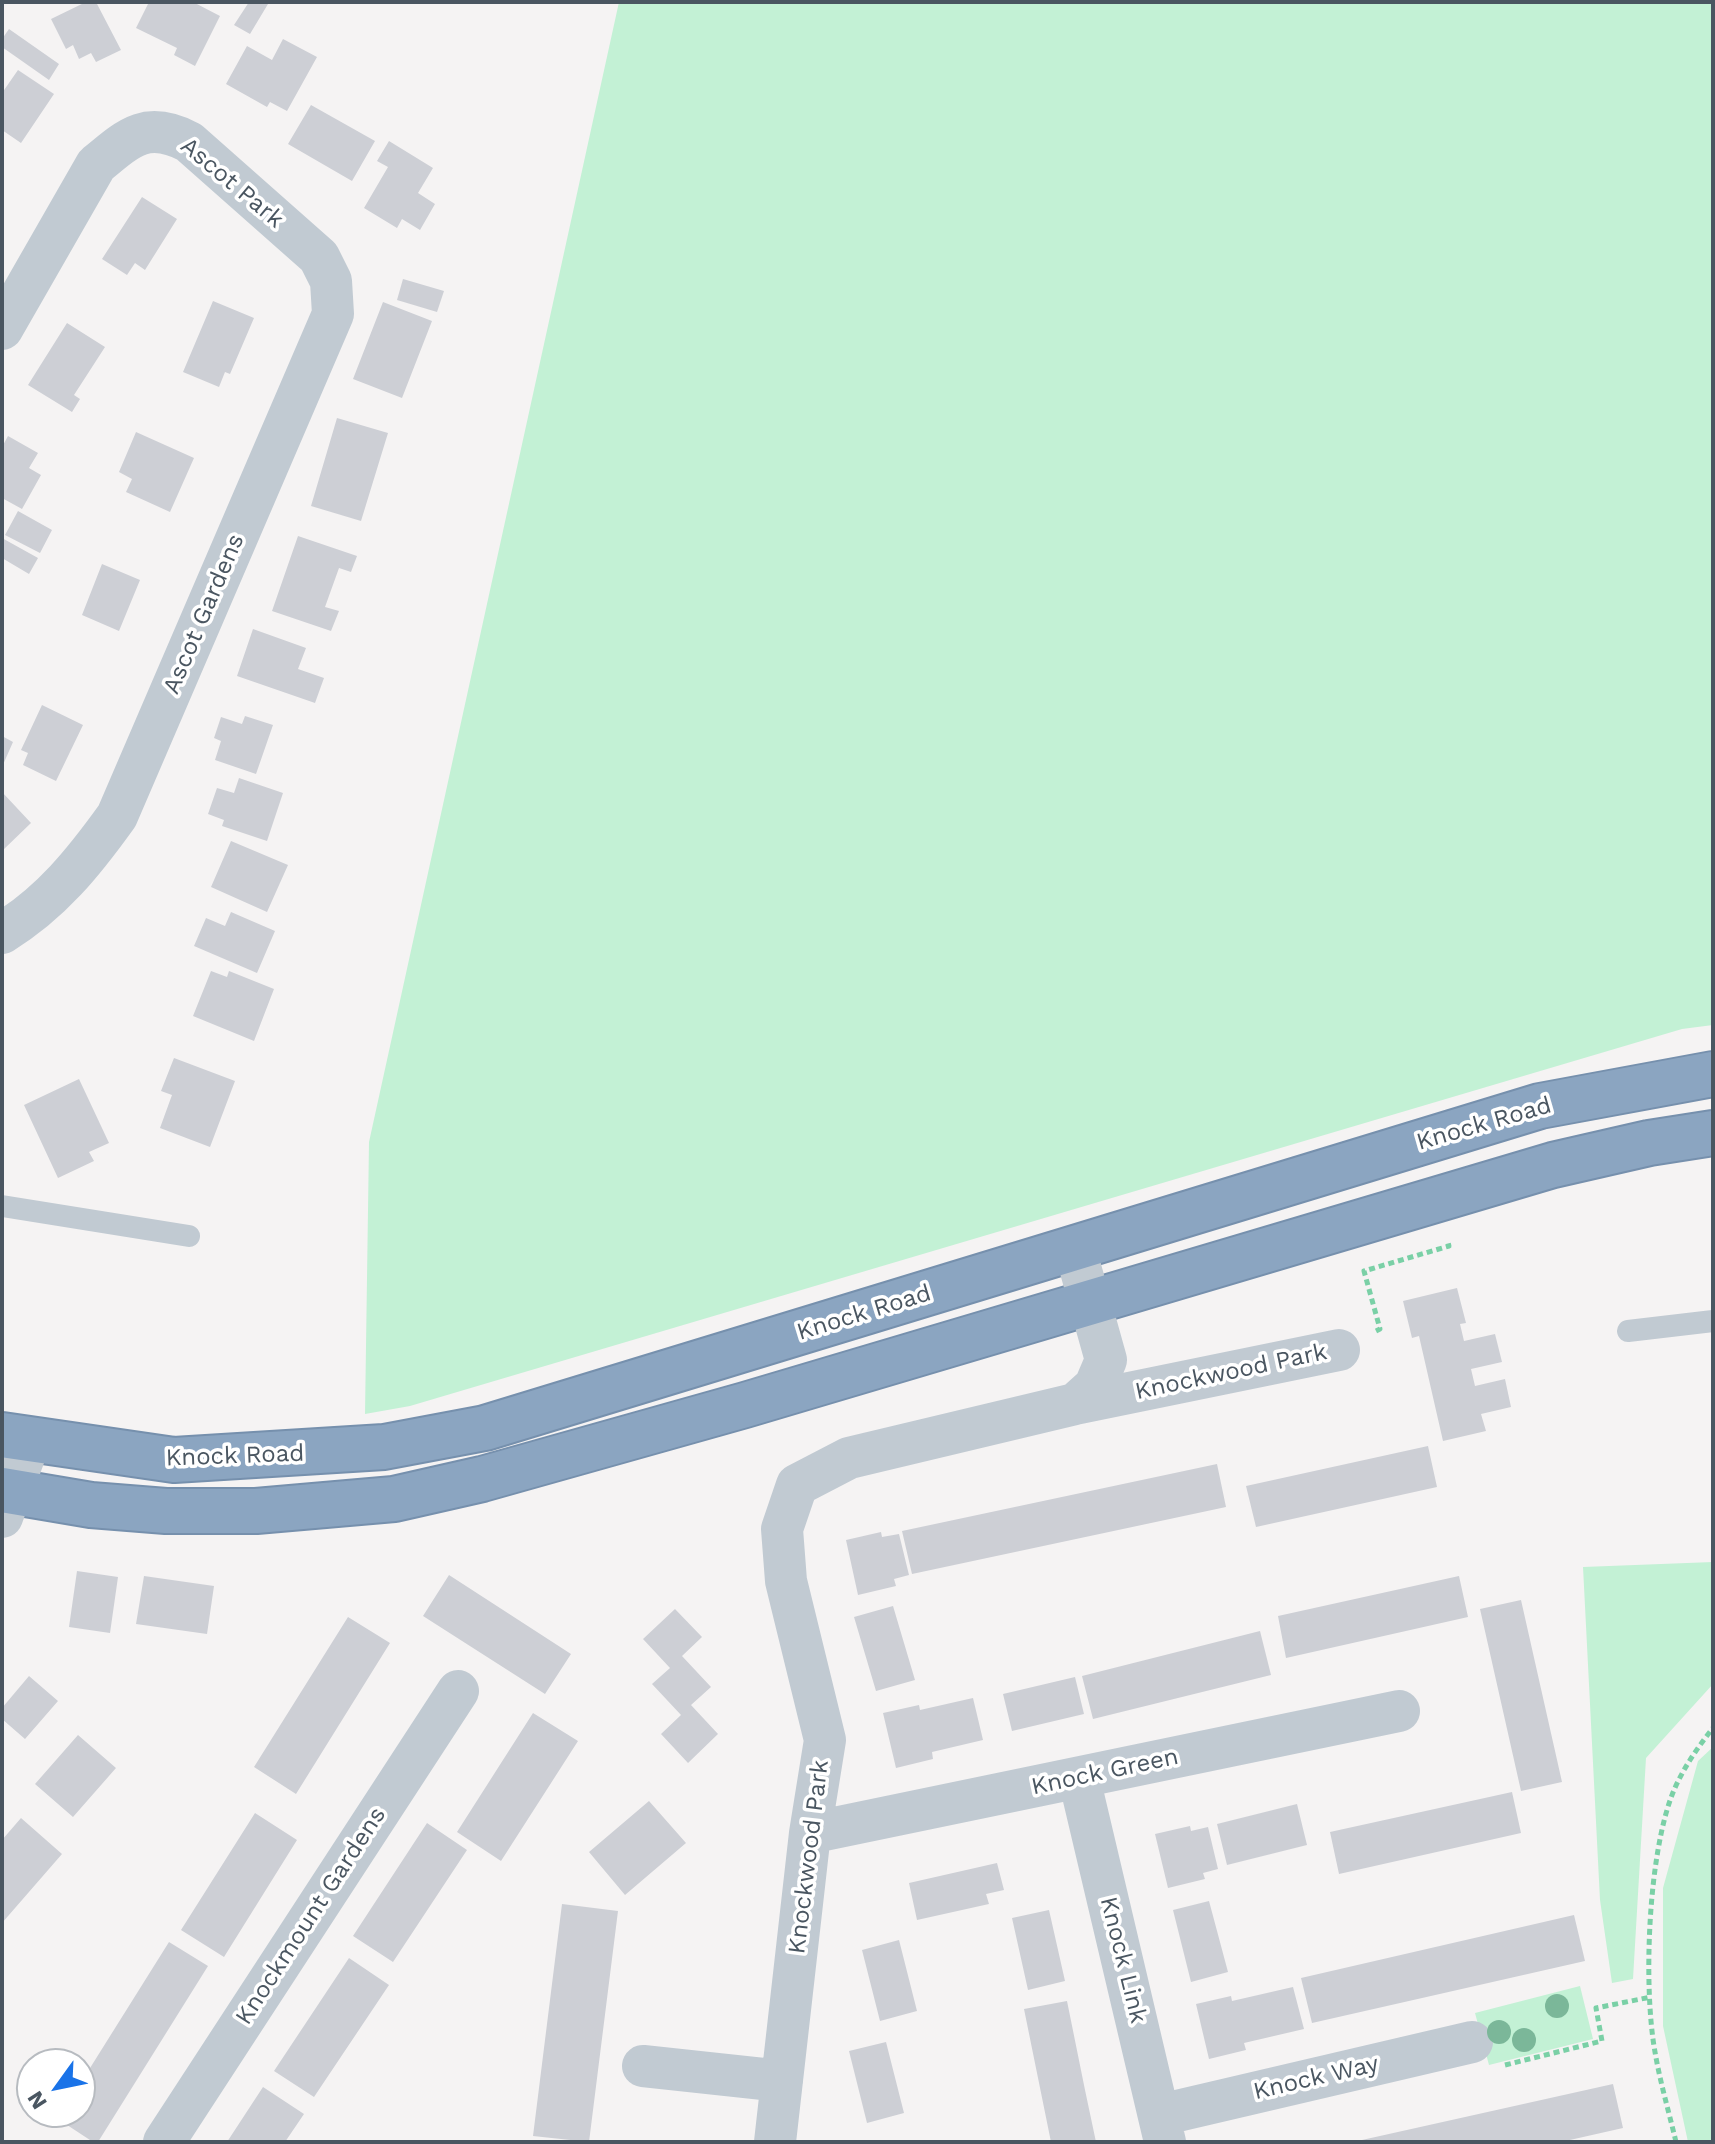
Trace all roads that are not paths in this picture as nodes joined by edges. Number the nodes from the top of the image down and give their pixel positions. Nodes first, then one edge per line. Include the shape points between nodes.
1 (319, 257) joint
2 (2, 329) edge
3 (2, 933) edge
4 (1713, 1074) edge
5 (1713, 1133) edge
6 (2, 1206) edge
7 (189, 1236) dead end
8 (1075, 1249) junction
9 (1091, 1302) junction
10 (1713, 1321) edge
11 (1628, 1331) dead end
12 (1339, 1350) road end
13 (1075, 1404) junction
14 (16, 1438) edge
15 (5, 1500) edge
16 (458, 1691) dead end
17 (1399, 1711) dead end
18 (1079, 1778) junction
19 (810, 1833) junction
20 (1472, 2042) road end
21 (643, 2066) dead end
22 (782, 2081) junction
23 (1162, 2128) edge
24 (164, 2142) edge
25 (775, 2142) edge

1 - 2 street, Ascot Park via 189,142 167,130 143,133 96,165
1 - 3 street, Ascot Gardens via 331,281 333,314 117,816 77,871
4 - 8 highway, Knock Road via 1540,1106
5 - 9 highway via 1553,1165
6 - 7 lane
8 - 9 street, Knockwood Park
8 - 14 highway, Knock Road via 485,1428 384,1447 174,1460
9 - 13 street, Knockwood Park via 1106,1360 1095,1386
9 - 15 highway via 730,1409 394,1499 256,1511
10 - 11 lane
12 - 13 street, Knockwood Park
13 - 19 street, Knockwood Park via 849,1458 797,1485 782,1529 786,1581 825,1740
14 - 15 street
16 - 24 street, Knockmount Gardens
17 - 18 street, Knock Green
18 - 19 street, Knock Green
18 - 23 street, Knock Link
19 - 22 street, Knockwood Park
20 - 23 street, Knock Way
21 - 22 street
22 - 25 street, Knockwood Park

